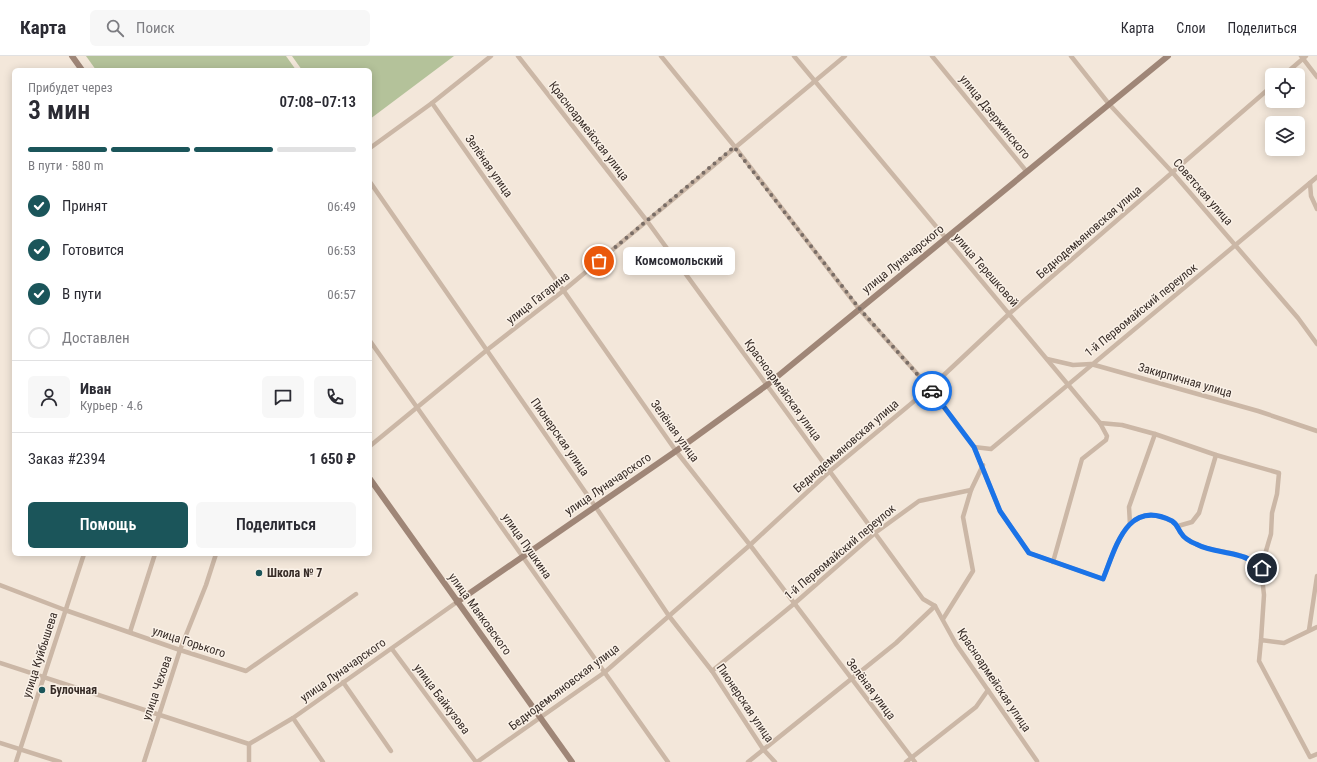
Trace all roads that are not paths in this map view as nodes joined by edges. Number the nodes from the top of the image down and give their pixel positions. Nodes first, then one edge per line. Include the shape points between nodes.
1 (72, 56) edge
2 (491, 56) edge
3 (518, 56) edge
4 (661, 56) edge
5 (794, 56) edge
6 (845, 56) edge
7 (932, 56) edge
8 (1071, 56) edge
9 (1168, 56) edge
10 (1303, 57) edge
11 (81, 68) edge
12 (1291, 68) edge
13 (1317, 77) edge
14 (815, 82) junction
15 (1265, 92) edge
16 (432, 103) junction
17 (1109, 104) junction
18 (372, 147) edge
19 (734, 147) junction
20 (1027, 172) junction
21 (1173, 173) junction
22 (1317, 177) edge
23 (1310, 183) junction
24 (372, 185) edge
25 (1317, 209) edge
26 (647, 221) junction
27 (945, 238) junction
28 (1235, 246) junction
29 (563, 291) junction
30 (859, 308) junction
31 (1010, 313) junction
32 (372, 344) edge
33 (1317, 344) edge
34 (487, 350) junction
35 (1047, 360) junction
36 (1091, 364) junction
37 (767, 384) junction
38 (1067, 384) junction
39 (930, 388) junction
40 (417, 408) junction
41 (1100, 423) junction
42 (1317, 431) edge
43 (1155, 434) junction
44 (372, 444) edge
45 (974, 447) junction
46 (676, 451) junction
47 (1216, 455) junction
48 (983, 466) junction
49 (830, 472) junction
50 (372, 482) edge
51 (971, 490) junction
52 (595, 506) junction
53 (1130, 524) junction
54 (1178, 526) junction
55 (875, 533) junction
56 (750, 545) junction
57 (83, 556) edge
58 (154, 556) edge
59 (215, 556) edge
60 (522, 557) junction
61 (1053, 562) junction
62 (1262, 568) junction
63 (1317, 576) edge
64 (0, 585) edge
65 (356, 594) dead end
66 (457, 602) junction
67 (794, 604) junction
68 (935, 606) junction
69 (65, 610) junction
70 (669, 616) junction
71 (943, 619) junction
72 (1317, 627) edge
73 (1309, 630) junction
74 (130, 632) junction
75 (1261, 640) junction
76 (392, 649) junction
77 (180, 650) junction
78 (0, 663) edge
79 (712, 671) junction
80 (605, 672) junction
81 (42, 678) junction
82 (851, 679) junction
83 (343, 682) junction
84 (988, 690) junction
85 (158, 715) junction
86 (293, 718) junction
87 (541, 718) junction
88 (0, 743) edge
89 (249, 744) junction
90 (20, 749) junction
91 (763, 749) junction
92 (391, 751) dead end
93 (1317, 754) edge
94 (913, 760) edge
95 (1037, 761) dead end
96 (16, 762) edge
97 (60, 762) edge
98 (144, 762) edge
99 (249, 762) edge
100 (323, 762) edge
101 (477, 762) edge
102 (572, 762) edge
103 (668, 762) edge
104 (748, 762) edge
105 (775, 762) edge
106 (906, 762) edge

1 - 11 main road
2 - 16 street
3 - 26 street, Красноармейская улица
4 - 19 street
5 - 14 street, улица Терешковой
6 - 14 street, улица Гагарина
7 - 20 street, улица Дзержинского
8 - 17 street, Советская улица
9 - 17 main road, улица Луначарского
10 - 12 street
10 - 13 street
14 - 19 street, улица Гагарина
14 - 27 street, улица Терешковой
15 - 21 street, Беднодемьяновская улица
16 - 18 street
16 - 29 street, Зелёная улица
17 - 20 main road, улица Луначарского
17 - 21 street, Советская улица
19 - 26 street, улица Гагарина
19 - 30 street
20 - 27 main road, улица Луначарского
21 - 28 street, Советская улица
21 - 31 street, Беднодемьяновская улица
22 - 23 street, 1-й Первомайский переулок
23 - 25 street via 1311,196
23 - 28 street, 1-й Первомайский переулок
24 - 34 street, Пионерская улица
26 - 29 street, улица Гагарина
26 - 37 street, Красноармейская улица
27 - 30 main road, улица Луначарского
27 - 31 street, улица Терешковой
28 - 33 street, Советская улица
28 - 36 street, 1-й Первомайский переулок
29 - 34 street, улица Гагарина
29 - 46 street, Зелёная улица
30 - 37 main road, улица Луначарского
30 - 39 street
31 - 35 street, улица Терешковой
31 - 39 street, Беднодемьяновская улица
32 - 40 street, улица Пушкина
34 - 40 street, улица Гагарина
34 - 52 street, Пионерская улица
35 - 36 street, Закирпичная улица via 1073,365
35 - 38 street, улица Терешковой
36 - 38 street, 1-й Первомайский переулок
36 - 42 street, Закирпичная улица
37 - 46 main road, улица Луначарского
37 - 49 street, Красноармейская улица
38 - 41 street, улица Терешковой
38 - 45 street, 1-й Первомайский переулок via 991,448
39 - 45 street
39 - 49 street, Беднодемьяновская улица
40 - 44 street, улица Гагарина
40 - 60 street, улица Пушкина
41 - 43 street via 1122,425
41 - 61 street via 1107,436 1106,440 1082,459
43 - 47 street
43 - 53 street via 1129,507
45 - 48 street
46 - 52 main road, улица Луначарского
46 - 56 street, Зелёная улица
47 - 54 street via 1199,513 1192,522
47 - 62 street via 1279,472 1271,534
48 - 51 street
48 - 61 street via 1000,511 1029,553
49 - 55 street, Красноармейская улица
49 - 56 street, Беднодемьяновская улица
50 - 66 main road, улица Маяковского
51 - 55 street, 1-й Первомайский переулок via 919,501
51 - 71 street via 963,517 973,571
52 - 60 main road, улица Луначарского
52 - 70 street, Пионерская улица
53 - 54 street via 1137,517 1147,514
53 - 61 street via 1117,543 1103,579
54 - 62 street via 1181,533 1196,544 1248,558
55 - 67 street, 1-й Первомайский переулок
55 - 68 street, Красноармейская улица via 923,599
56 - 67 street, Зелёная улица
56 - 70 street, Беднодемьяновская улица
57 - 69 street, улица Куйбышева
58 - 74 street
59 - 77 street, улица Чехова
60 - 66 main road, улица Луначарского
60 - 80 street, улица Пушкина
62 - 75 street via 1264,595
63 - 73 street
64 - 69 street, улица Горького
65 - 77 street, улица Горького via 246,671
66 - 76 street, улица Луначарского
66 - 87 main road, улица Маяковского
67 - 79 street, 1-й Первомайский переулок
67 - 82 street, Зелёная улица
68 - 71 street, Красноармейская улица
68 - 82 street via 896,643
69 - 74 street, улица Горького
69 - 81 street, улица Куйбышева
70 - 79 street, Пионерская улица
70 - 80 street, Беднодемьяновская улица
71 - 84 street, Красноармейская улица via 956,644
72 - 73 street
73 - 75 street via 1284,643
74 - 77 street, улица Горького
75 - 93 street via 1259,660 1310,757
76 - 83 street, улица Луначарского
76 - 101 street, улица Байкузова
77 - 85 street, улица Чехова
78 - 81 street
79 - 91 street, Пионерская улица
80 - 87 street, Беднодемьяновская улица
80 - 103 street, улица Пушкина
81 - 85 street
81 - 90 street, улица Куйбышева
82 - 91 street
82 - 94 street, Зелёная улица
83 - 86 street, улица Луначарского
83 - 92 street
84 - 94 street via 976,707
84 - 95 street, Красноармейская улица
85 - 89 street
85 - 98 street, улица Чехова
86 - 89 street, улица Луначарского
86 - 100 street
87 - 101 street, Беднодемьяновская улица
87 - 102 main road, улица Маяковского
88 - 90 street
89 - 99 street
90 - 96 street, улица Куйбышева
90 - 97 street
91 - 104 street
91 - 105 street, Пионерская улица
94 - 106 street

